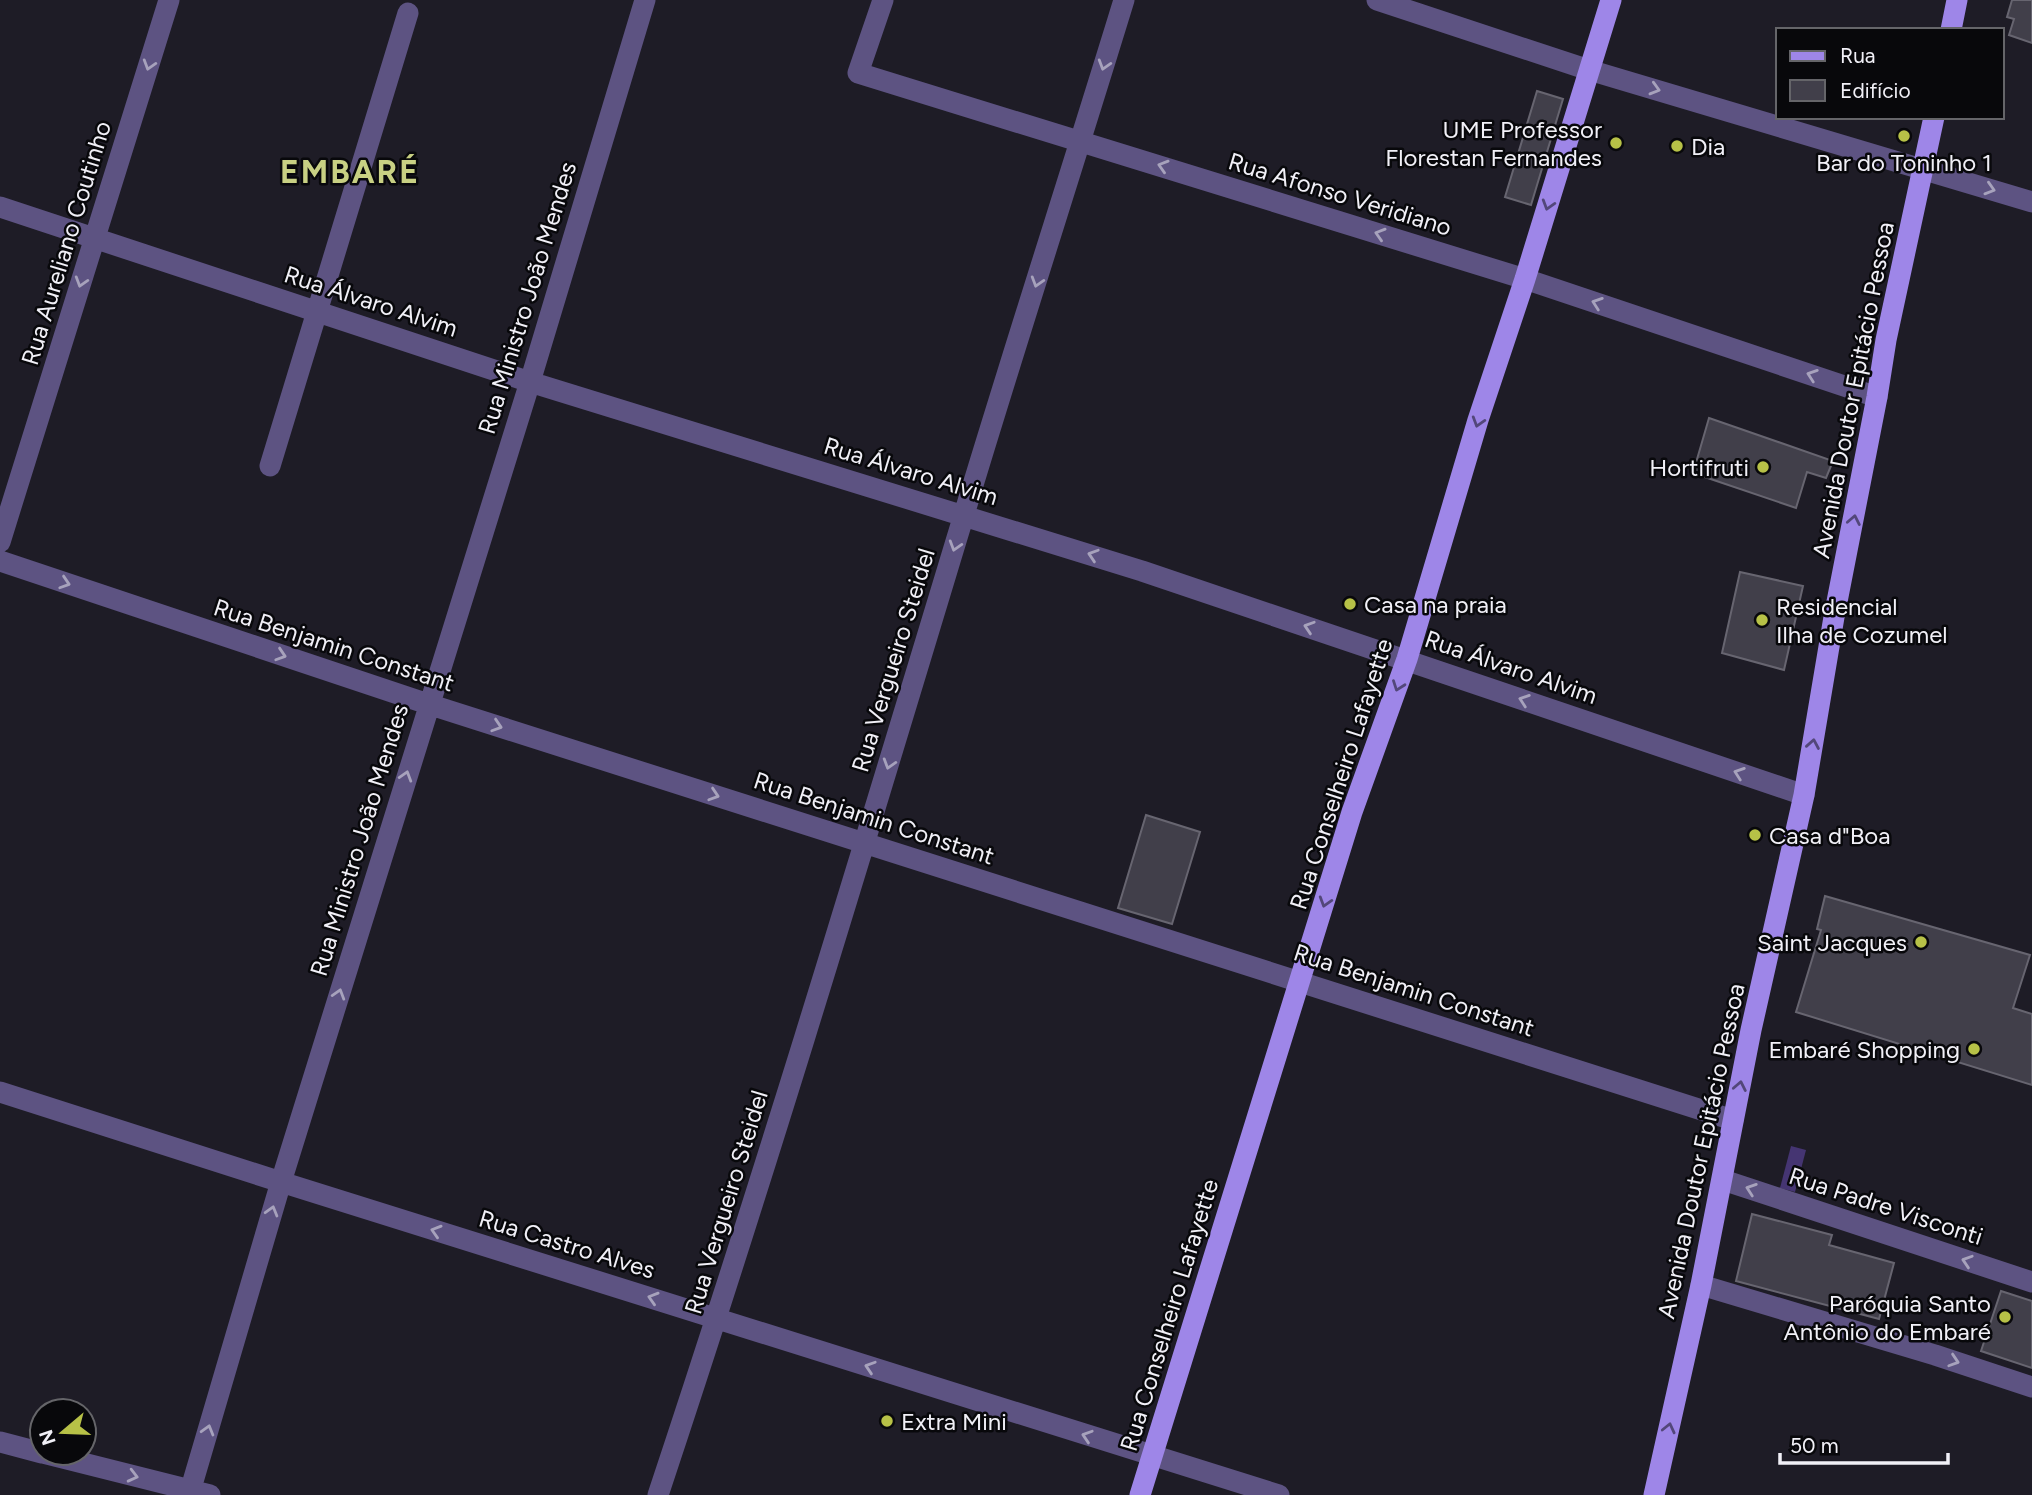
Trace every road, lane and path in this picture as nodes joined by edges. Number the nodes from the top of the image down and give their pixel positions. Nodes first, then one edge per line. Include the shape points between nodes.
1 (169, 0) edge
2 (645, 0) edge
3 (883, 0) edge
4 (1124, 0) edge
5 (1377, 0) edge
6 (1611, 0) edge
7 (1957, 0) edge
8 (408, 13) dead end
9 (1951, 28) edge
10 (1589, 69) junction
11 (1934, 119) edge
12 (1081, 141) junction
13 (1924, 168) junction
14 (2032, 202) edge
15 (0, 207) edge
16 (95, 237) junction
17 (1525, 279) junction
18 (316, 311) junction
19 (530, 382) junction
20 (1877, 397) junction
21 (270, 466) dead end
22 (964, 515) junction
23 (0, 542) edge
24 (0, 562) edge
25 (1407, 660) junction
26 (428, 704) junction
27 (1804, 795) junction
28 (866, 843) junction
29 (1301, 982) junction
30 (0, 1092) edge
31 (1733, 1120) junction
32 (1723, 1180) junction
33 (281, 1182) junction
34 (2032, 1282) edge
35 (1701, 1285) junction
36 (717, 1318) junction
37 (2032, 1387) edge
38 (0, 1442) edge
39 (28, 1449) edge
40 (1152, 1457) junction
41 (97, 1467) edge
42 (196, 1493) edge
43 (658, 1495) edge
44 (1140, 1495) edge
45 (1279, 1495) edge
46 (1654, 1495) edge

1 -> 16 street, Rua Aureliano Coutinho
2 - 19 street, Rua Ministro João Mendes
3 - 12 street, Rua Afonso Veridiano via 858,73
4 -> 12 street, Rua Vergueiro Steidel
5 - 10 street
6 - 10 main road, Rua Conselheiro Lafayette
7 - 9 main road
8 - 18 street
10 -> 13 street
10 -> 17 main road, Rua Conselheiro Lafayette
11 - 13 main road, Avenida Doutor Epitácio Pessoa
17 -> 12 street, Rua Afonso Veridiano
12 -> 22 street, Rua Vergueiro Steidel
13 -> 14 street
13 - 20 main road, Avenida Doutor Epitácio Pessoa
15 - 16 street, Rua Álvaro Alvim
16 - 18 street, Rua Álvaro Alvim
16 -> 23 street, Rua Aureliano Coutinho
20 -> 17 street, Rua Afonso Veridiano
17 -> 25 main road, Rua Conselheiro Lafayette
18 - 19 street, Rua Álvaro Alvim
18 - 21 street
19 - 22 street, Rua Álvaro Alvim
19 - 26 street, Rua Ministro João Mendes
27 -> 20 main road, Avenida Doutor Epitácio Pessoa
25 -> 22 street, Rua Álvaro Alvim
22 -> 28 street, Rua Vergueiro Steidel
24 -> 26 street, Rua Benjamin Constant
27 -> 25 street, Rua Álvaro Alvim
25 -> 29 main road, Rua Conselheiro Lafayette via 1352,812
26 -> 28 street, Rua Benjamin Constant
33 -> 26 street, Rua Ministro João Mendes
31 -> 27 main road, Avenida Doutor Epitácio Pessoa
28 - 29 street, Rua Benjamin Constant
28 - 36 street, Rua Vergueiro Steidel
29 - 31 street, Rua Benjamin Constant
29 - 40 main road, Rua Conselheiro Lafayette
30 - 33 street, Rua Castro Alves
31 - 32 main road, Avenida Doutor Epitácio Pessoa
34 -> 32 street, Rua Padre Visconti
32 - 35 main road, Avenida Doutor Epitácio Pessoa
36 -> 33 street, Rua Castro Alves
42 -> 33 street, Rua Ministro João Mendes
35 -> 37 street
46 -> 35 main road, Avenida Doutor Epitácio Pessoa
40 -> 36 street, Rua Castro Alves
36 - 43 street, Rua Vergueiro Steidel
38 - 39 street
40 - 44 main road, Rua Conselheiro Lafayette
40 - 45 street, Rua Castro Alves
41 -> 42 street

